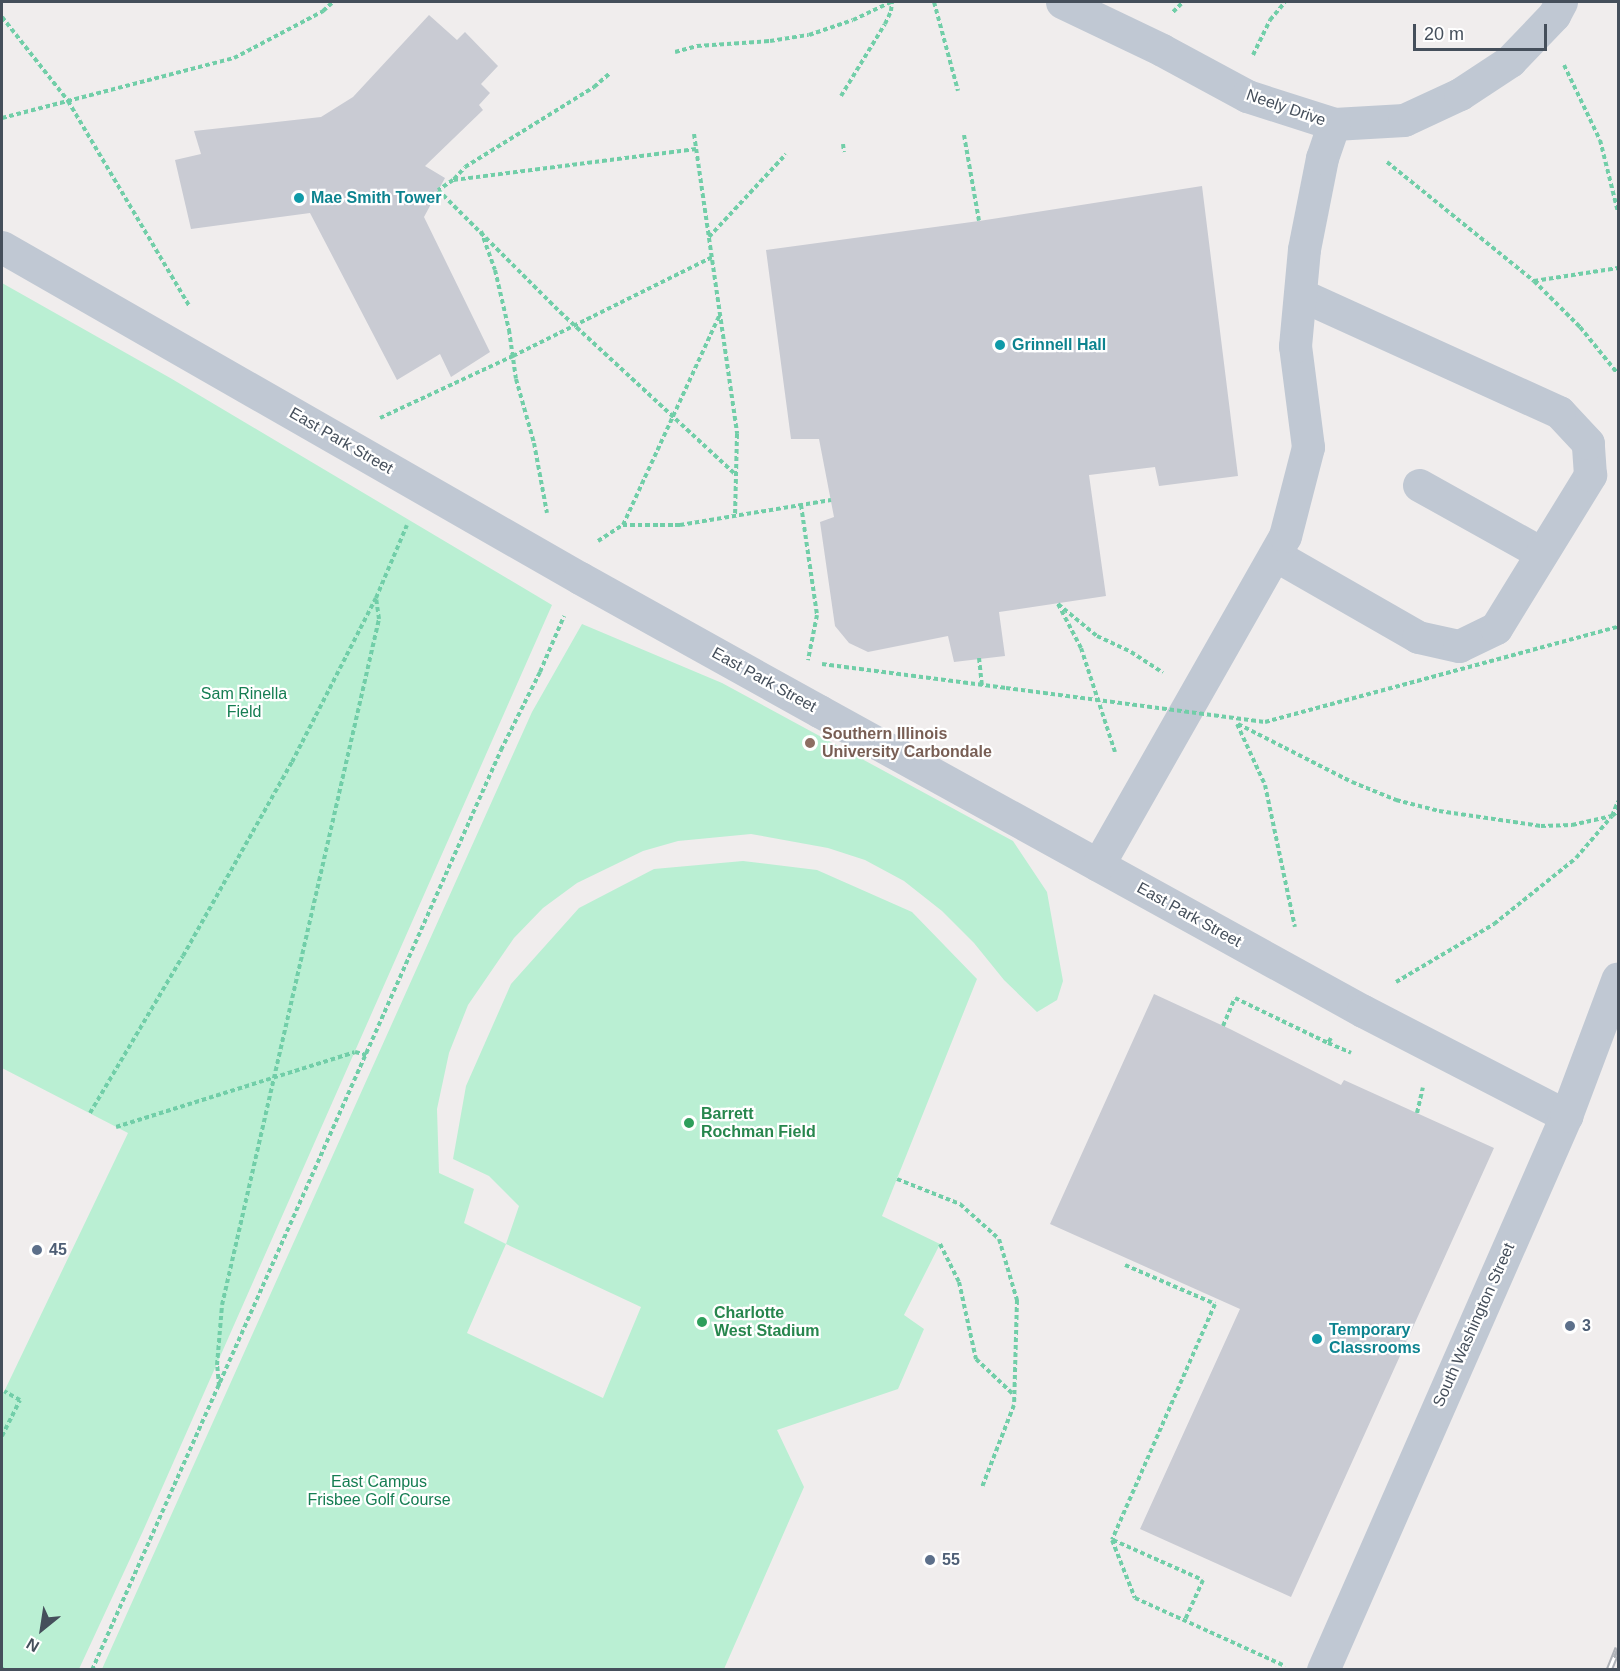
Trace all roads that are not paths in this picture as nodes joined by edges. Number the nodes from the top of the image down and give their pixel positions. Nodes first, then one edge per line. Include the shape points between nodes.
1 (1062, 2) edge
2 (1562, 2) edge
3 (1334, 124) junction
4 (2, 247) edge
5 (1301, 295) junction
6 (1419, 485) dead end
7 (1541, 553) junction
8 (1275, 555) junction
9 (1098, 865) junction
10 (1618, 978) edge
11 (1566, 1116) junction
12 (1323, 1670) edge

1 - 3 street, Neely Drive via 1247,96
2 - 3 street, Neely Drive via 1510,61 1460,94 1404,120
3 - 5 street via 1322,158 1304,249
4 - 9 street, East Park Street via 423,488
5 - 7 street via 1559,412 1588,443 1590,475
5 - 8 street via 1295,346 1308,447 1285,536
6 - 7 street
7 - 8 street via 1496,628 1459,646 1418,637
8 - 9 street
9 - 11 street, East Park Street
10 - 11 street, South Washington Street
11 - 12 street, South Washington Street

